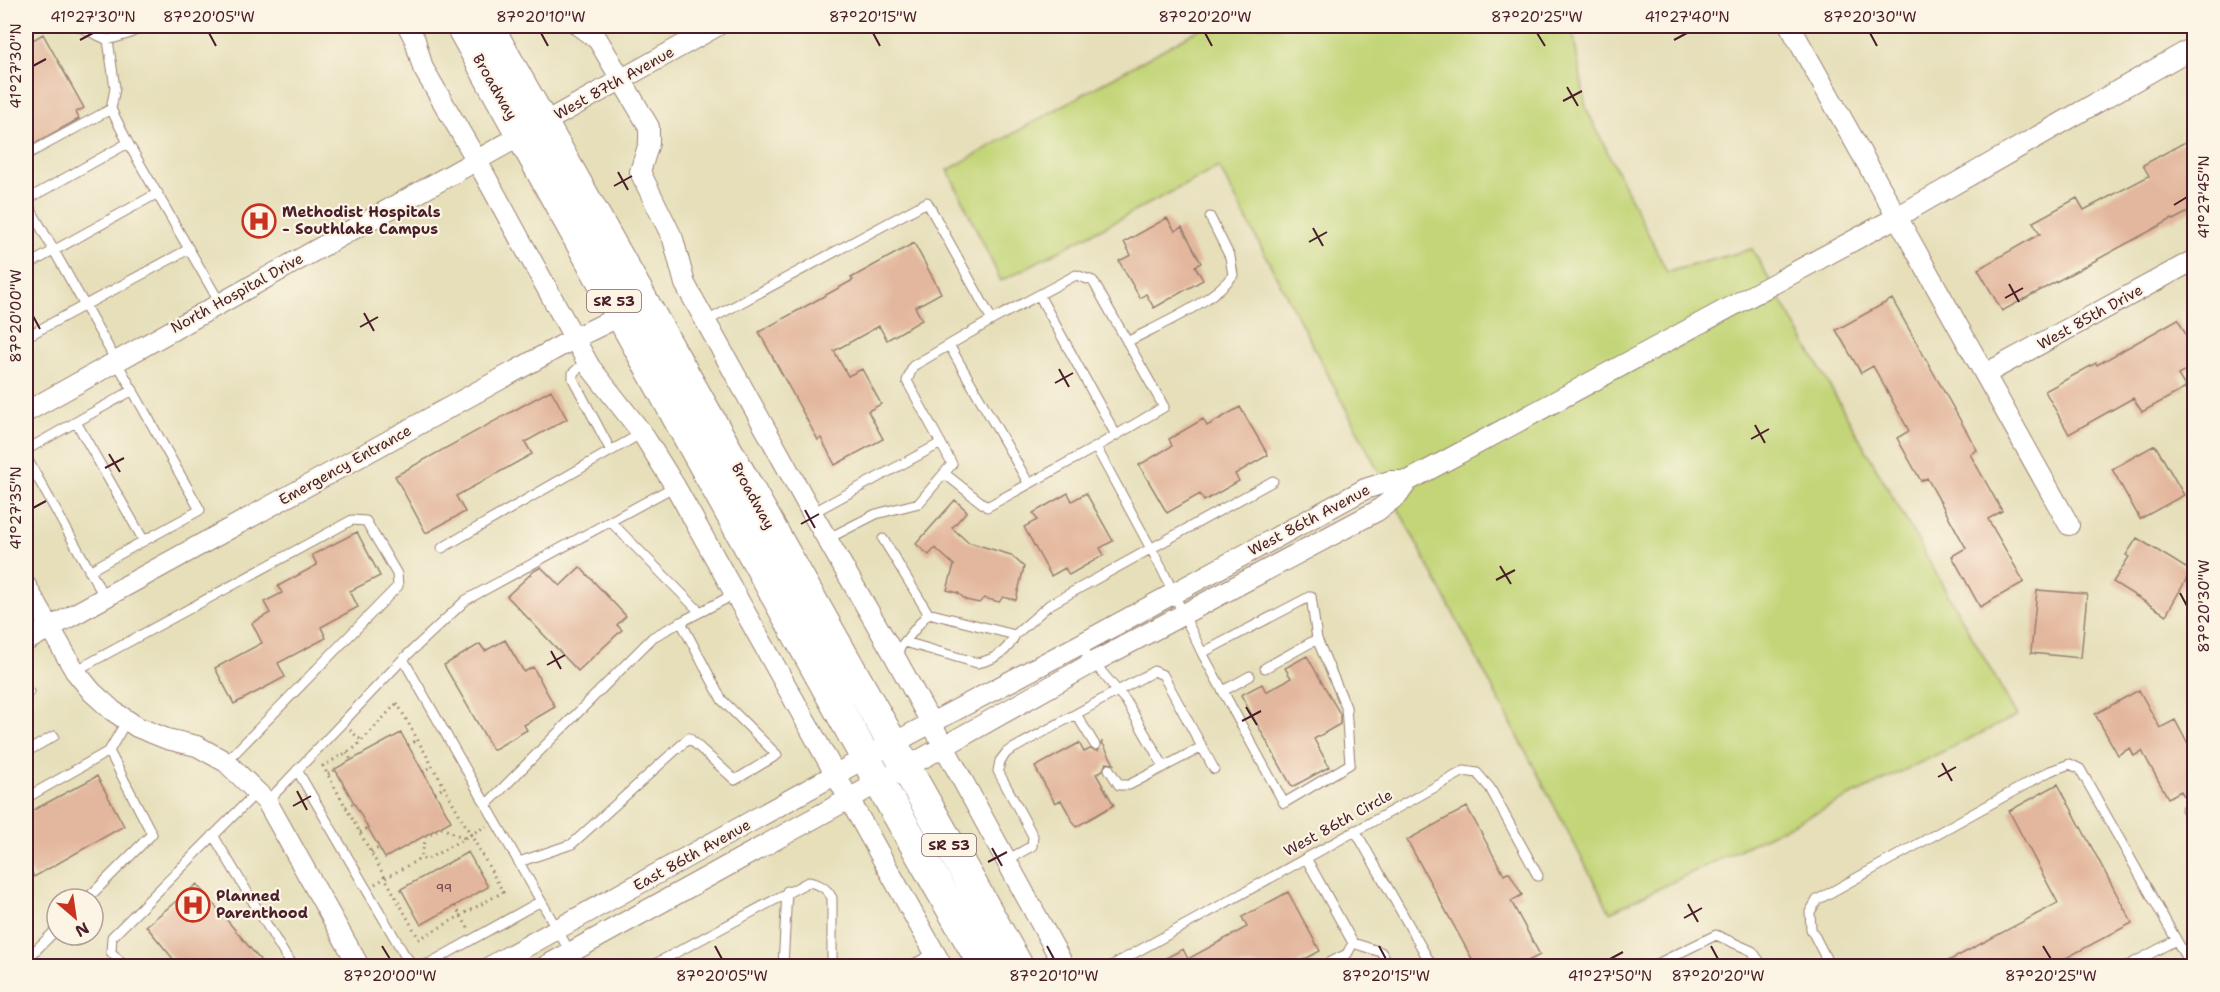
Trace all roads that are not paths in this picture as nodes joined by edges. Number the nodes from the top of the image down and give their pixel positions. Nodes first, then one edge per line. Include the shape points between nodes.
1 (78, 26) edge
2 (145, 26) edge
3 (408, 26) edge
4 (461, 26) edge
5 (488, 26) edge
6 (579, 26) edge
7 (717, 26) edge
8 (1790, 26) edge
9 (108, 40) junction
10 (2194, 47) edge
11 (621, 80) junction
12 (111, 109) junction
13 (533, 129) junction
14 (128, 143) junction
15 (26, 155) edge
16 (476, 159) junction
17 (158, 193) junction
18 (26, 200) edge
19 (1210, 217) dead end
20 (1897, 217) junction
21 (189, 249) junction
22 (53, 251) junction
23 (2194, 260) edge
24 (26, 266) edge
25 (1039, 295) junction
26 (220, 303) junction
27 (84, 305) junction
28 (622, 315) junction
29 (992, 320) junction
30 (705, 322) junction
31 (26, 337) edge
32 (575, 338) junction
33 (664, 339) junction
34 (1127, 342) junction
35 (949, 345) junction
36 (587, 360) junction
37 (117, 361) junction
38 (1985, 374) junction
39 (133, 390) junction
40 (26, 412) edge
41 (76, 422) junction
42 (642, 433) junction
43 (1116, 435) junction
44 (941, 442) junction
45 (1096, 447) junction
46 (26, 450) edge
47 (611, 451) junction
48 (26, 457) edge
49 (944, 473) junction
50 (1273, 481) dead end
51 (1408, 481) junction
52 (1029, 484) junction
53 (675, 486) junction
54 (812, 513) junction
55 (611, 522) junction
56 (2069, 525) dead end
57 (827, 539) junction
58 (883, 539) dead end
59 (144, 541) junction
60 (442, 548) dead end
61 (1151, 548) junction
62 (89, 572) junction
63 (26, 586) edge
64 (735, 594) junction
65 (1173, 594) junction
66 (105, 598) junction
67 (699, 611) junction
68 (928, 613) junction
69 (1184, 615) junction
70 (681, 621) junction
71 (49, 628) junction
72 (1015, 635) junction
73 (1317, 639) junction
74 (26, 641) edge
75 (1079, 645) junction
76 (899, 648) junction
77 (1202, 653) junction
78 (403, 659) junction
79 (1094, 662) junction
80 (1265, 668) dead end
81 (75, 671) junction
82 (1250, 676) dead end
83 (1118, 690) junction
84 (1223, 691) junction
85 (1076, 714) junction
86 (127, 720) junction
87 (931, 723) junction
88 (54, 735) dead end
89 (1095, 745) dead end
90 (943, 747) junction
91 (1202, 747) junction
92 (26, 752) edge
93 (109, 752) junction
94 (899, 756) junction
95 (226, 762) junction
96 (1164, 767) junction
97 (1109, 769) dead end
98 (297, 770) junction
99 (872, 770) junction
100 (1214, 770) dead end
101 (836, 774) junction
102 (262, 797) junction
103 (26, 798) edge
104 (849, 798) junction
105 (486, 805) junction
106 (2186, 809) dead end
107 (2194, 825) edge
108 (1355, 830) junction
109 (213, 836) junction
110 (1306, 858) junction
111 (1007, 860) junction
112 (519, 862) junction
113 (1538, 876) dead end
114 (99, 887) edge
115 (787, 891) junction
116 (541, 901) junction
117 (558, 930) junction
118 (2176, 940) junction
119 (45, 941) edge
120 (1353, 943) junction
121 (26, 960) edge
122 (575, 960) edge
123 (938, 960) edge
124 (124, 966) edge
125 (294, 966) edge
126 (359, 966) edge
127 (491, 966) edge
128 (546, 966) edge
129 (651, 966) edge
130 (783, 966) edge
131 (832, 966) edge
132 (910, 966) edge
133 (984, 966) edge
134 (1018, 966) edge
135 (1064, 966) edge
136 (1111, 966) edge
137 (1323, 966) edge
138 (1391, 966) edge
139 (1432, 966) edge
140 (1653, 966) edge
141 (1763, 966) edge
142 (1830, 966) edge
143 (2127, 966) edge
144 (2191, 966) edge

1 - 9 lane
2 - 9 lane
3 - 16 street via 423,68
4 - 13 main road, Broadway / SR 53
5 - 13 main road, Broadway / SR 53
6 - 11 street via 598,40
7 - 11 street, West 87th Avenue
8 - 20 street
9 - 12 lane via 114,88
10 - 20 street
11 - 13 street, West 87th Avenue
11 - 30 street via 649,127 649,143 640,172 672,239 685,284
12 - 14 lane
12 - 15 lane
13 - 16 street, North Hospital Drive
13 - 28 main road, Broadway / SR 53
13 - 33 main road, Broadway / SR 53
14 - 17 lane
14 - 18 lane
16 - 26 street, North Hospital Drive
16 - 32 street
17 - 21 lane
17 - 22 lane
18 - 22 lane
19 - 34 lane via 1230,257 1233,276 1207,299
20 - 38 street
20 - 51 street
21 - 26 lane
21 - 27 lane
22 - 24 lane
22 - 27 lane
23 - 38 street, West 85th Drive
25 - 29 lane
25 - 34 lane via 1076,275 1093,281
25 - 43 lane
26 - 37 street, North Hospital Drive
27 - 31 lane
27 - 37 lane
28 - 32 street, Emergency Entrance
28 - 33 street via 647,324
28 - 99 main road, Broadway / SR 53
29 - 30 lane via 927,202
29 - 35 lane
30 - 54 street
32 - 36 street
32 - 66 street, Emergency Entrance
33 - 94 main road, Broadway / SR 53
34 - 43 lane via 1164,408
35 - 44 lane via 913,366 907,381
35 - 52 lane
36 - 42 street
36 - 47 lane via 573,373 573,379
37 - 39 lane
37 - 40 street, North Hospital Drive
38 - 56 street
39 - 41 lane
39 - 59 lane via 200,510
41 - 46 lane
41 - 59 lane
42 - 47 lane
42 - 53 street
43 - 45 lane
44 - 49 lane via 952,464
44 - 54 lane
45 - 52 lane
45 - 61 lane
47 - 60 lane
48 - 62 lane
49 - 52 lane via 987,507
49 - 57 lane via 919,503 876,514
50 - 61 lane
51 - 65 street, West 86th Avenue via 1390,481 1365,489
51 - 69 street, West 86th Avenue via 1398,495 1377,511
53 - 55 lane
53 - 64 street
54 - 57 street
55 - 67 lane
55 - 78 lane via 466,600
57 - 76 street
58 - 68 lane
59 - 62 lane
61 - 65 lane
61 - 72 lane via 1049,605
62 - 66 lane
63 - 71 street
64 - 67 lane
64 - 101 street
65 - 69 lane
65 - 75 street, West 86th Avenue
66 - 71 street, Emergency Entrance
67 - 70 lane
68 - 72 lane
68 - 76 lane
69 - 77 lane
69 - 79 street, West 86th Avenue
70 - 105 lane via 653,637
70 - 112 lane via 722,700 777,755 735,780 689,738 572,844
71 - 74 street, Emergency Entrance
71 - 81 street
72 - 76 lane via 1010,647 977,663
73 - 77 lane via 1311,596
73 - 80 lane
73 - 84 lane via 1346,707 1350,764 1284,803
75 - 79 lane
75 - 87 street, West 86th Avenue
76 - 87 street
77 - 84 lane
78 - 98 lane
78 - 105 lane
79 - 83 lane
79 - 90 street, West 86th Avenue
81 - 86 street via 92,692
81 - 95 lane via 352,520 366,521 397,574 398,586
82 - 84 lane
83 - 85 lane
83 - 91 lane via 1154,670 1163,675
83 - 96 lane
85 - 89 lane
85 - 111 lane via 1007,752 1000,761 998,771 1033,836 1032,846
86 - 93 lane
86 - 95 street via 167,739 196,746
87 - 90 street
87 - 94 street, West 86th Avenue
88 - 92 lane
90 - 94 street, West 86th Avenue
90 - 111 street
91 - 96 lane
91 - 100 lane
93 - 103 lane
93 - 114 lane via 152,834
94 - 99 street, East 86th Avenue
94 - 99 street, East 86th Avenue
94 - 134 main road, Broadway / SR 53
95 - 102 street
96 - 97 lane via 1129,785 1119,785
98 - 102 lane
98 - 116 lane via 412,964 430,963
99 - 101 street, East 86th Avenue
99 - 104 street, East 86th Avenue
99 - 133 main road, Broadway / SR 53
101 - 104 street
101 - 117 street, East 86th Avenue
102 - 109 lane
102 - 126 street
104 - 122 street, East 86th Avenue
104 - 123 street
105 - 112 lane
106 - 107 lane
108 - 110 lane, West 86th Circle
108 - 113 lane, West 86th Circle via 1464,771 1477,773 1490,788
108 - 139 lane
109 - 124 lane via 112,937 111,952
109 - 125 lane
110 - 120 lane
110 - 136 lane, West 86th Circle
111 - 135 street
112 - 116 lane
115 - 129 lane
115 - 130 lane
115 - 131 lane via 808,882 828,891 832,898
116 - 117 lane
117 - 122 lane
117 - 127 street, East 86th Avenue
118 - 142 lane via 2080,769 2070,764 2050,771 1817,900 1810,912 1811,929
118 - 143 lane
118 - 144 lane
119 - 121 lane
120 - 137 lane via 1347,954
120 - 138 lane via 1381,952
122 - 128 street, East 86th Avenue
123 - 132 lane
140 - 141 lane via 1716,935 1752,951

